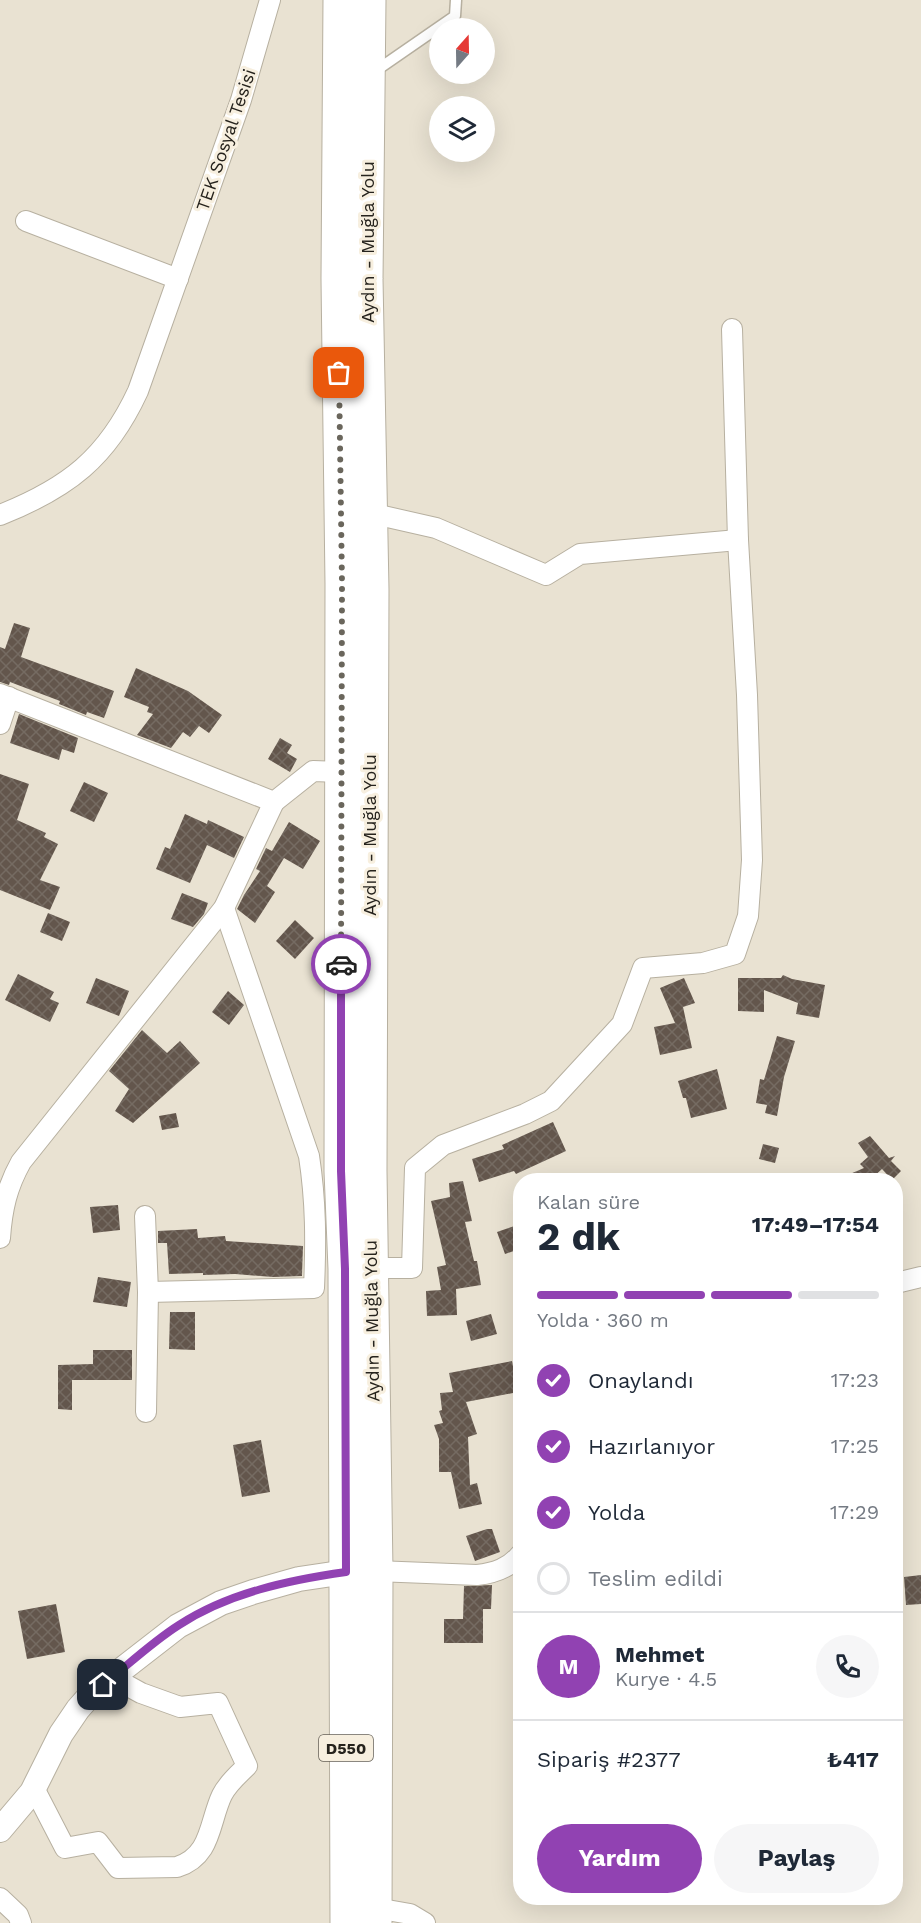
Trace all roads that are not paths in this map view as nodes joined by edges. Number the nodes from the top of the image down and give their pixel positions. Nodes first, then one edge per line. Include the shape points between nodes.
1 (270, 0) edge
2 (340, 0) edge
3 (369, 0) edge
4 (456, 0) edge
5 (369, 76) junction
6 (27, 221) dead end
7 (178, 279) junction
8 (732, 329) dead end
9 (370, 513) junction
10 (0, 515) edge
11 (738, 540) junction
12 (5, 695) edge
13 (0, 724) edge
14 (340, 772) junction
15 (274, 802) junction
16 (224, 908) junction
17 (145, 1216) dead end
18 (0, 1238) edge
19 (372, 1268) junction
20 (921, 1277) edge
21 (903, 1281) edge
22 (148, 1292) junction
23 (146, 1412) dead end
24 (513, 1563) edge
25 (361, 1572) junction
26 (112, 1677) junction
27 (34, 1788) junction
28 (0, 1830) edge
29 (0, 1898) edge
30 (376, 1916) edge
31 (21, 1923) edge
32 (347, 1923) edge
33 (425, 1923) edge

1 - 7 street, TEK Sosyal Tesisi via 241,100
2 - 14 highway, Aydın - Muğla Yolu / D550
3 - 5 highway, Aydın - Muğla Yolu / D550
4 - 5 lane via 455,16
5 - 9 highway, Aydın - Muğla Yolu / D550 via 366,279
6 - 7 street
7 - 10 street, TEK Sosyal Tesisi via 138,391 106,446 55,490
8 - 11 street
9 - 11 street via 436,528 546,575 580,554
9 - 19 highway, Aydın - Muğla Yolu / D550
11 - 19 street via 753,860 748,916 735,954 703,963 643,968 621,1024 551,1101 443,1145 415,1168 412,1268
12 - 13 street
12 - 15 street
14 - 15 street via 313,771
14 - 25 highway, Aydın - Muğla Yolu / D550 via 341,1171
15 - 16 street
16 - 18 street via 21,1162 5,1196
16 - 22 street via 309,1156 315,1194 314,1288
17 - 22 street
19 - 25 highway, Aydın - Muğla Yolu / D550
20 - 21 street
22 - 23 street
24 - 25 street via 493,1573 477,1575
25 - 26 street via 299,1579 221,1603 178,1626
25 - 30 highway, Aydın - Muğla Yolu / D550
25 - 32 highway, Aydın - Muğla Yolu / D550
26 - 27 street via 73,1716
26 - 27 street via 180,1707 218,1703 247,1766 223,1793 206,1844 187,1864 177,1867 118,1868 98,1842 65,1848
27 - 28 street
29 - 31 street
30 - 33 street via 410,1914

